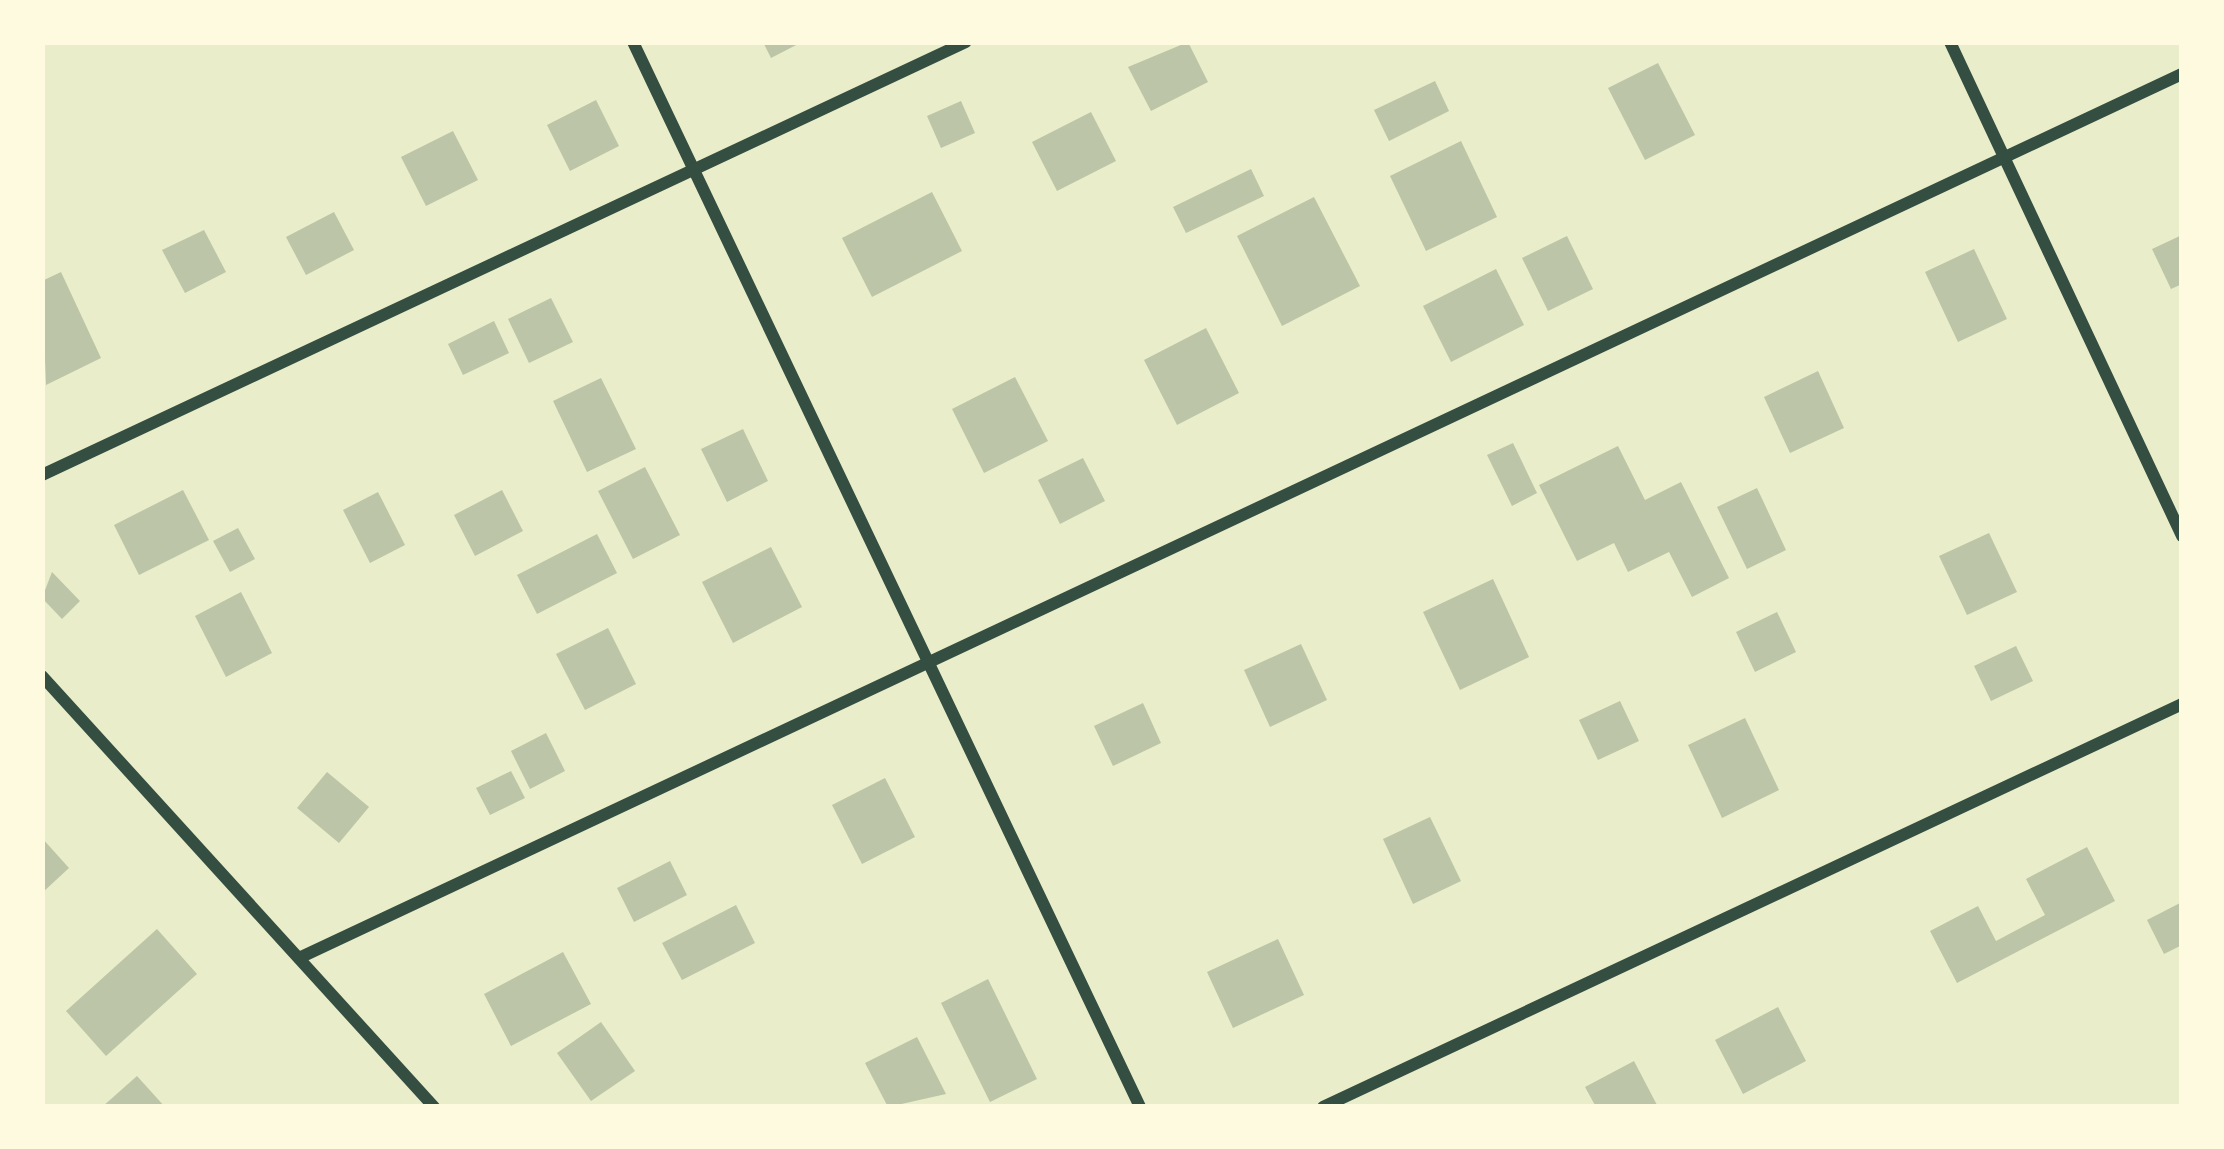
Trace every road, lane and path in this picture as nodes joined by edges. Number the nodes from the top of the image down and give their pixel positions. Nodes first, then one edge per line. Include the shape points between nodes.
1 (633, 42) edge
2 (966, 42) edge
3 (1950, 42) edge
4 (2182, 74) edge
5 (2004, 158) junction
6 (694, 170) junction
7 (42, 475) edge
8 (2182, 536) edge
9 (928, 662) junction
10 (42, 676) edge
11 (2182, 704) edge
12 (298, 958) junction
13 (434, 1107) edge
14 (1140, 1107) edge
15 (1323, 1107) edge

1 - 6 street
2 - 6 street
3 - 5 street
4 - 5 street
5 - 8 street
5 - 9 street
6 - 7 street
6 - 9 street
9 - 12 street
9 - 14 street
10 - 12 street
11 - 15 street
12 - 13 street

